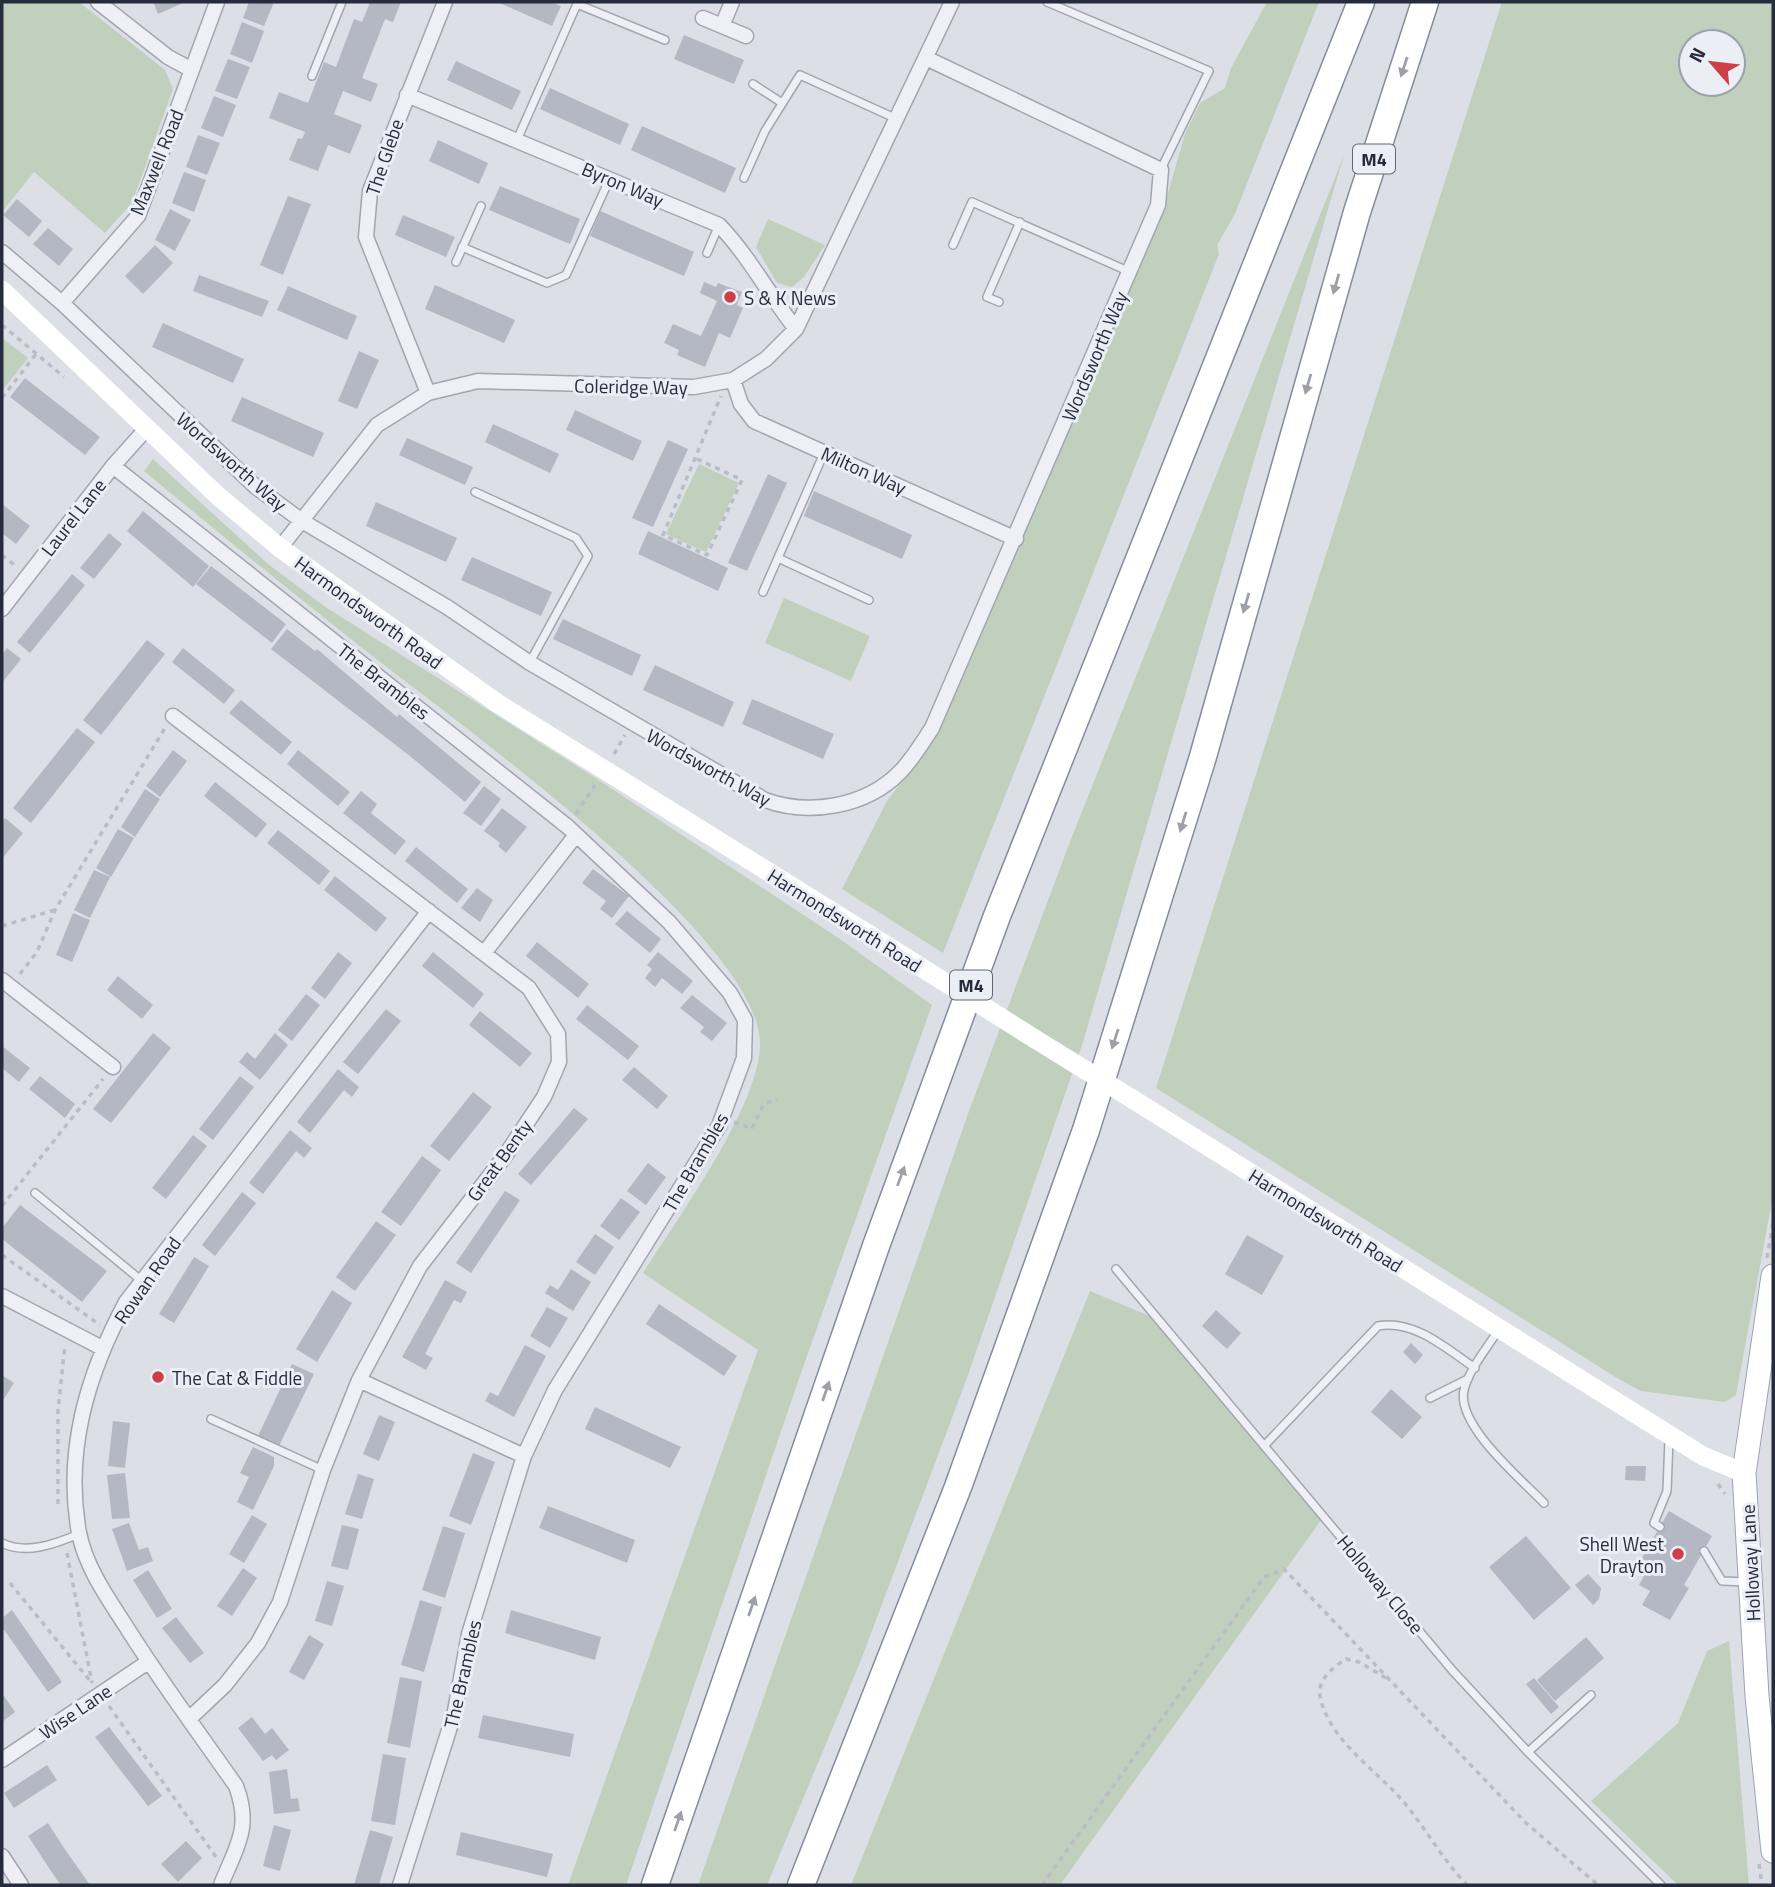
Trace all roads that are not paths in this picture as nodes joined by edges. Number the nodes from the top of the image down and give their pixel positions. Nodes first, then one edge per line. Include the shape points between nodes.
1 (98, 2) edge
2 (217, 2) edge
3 (342, 2) edge
4 (445, 2) edge
5 (732, 2) edge
6 (952, 2) edge
7 (1047, 2) edge
8 (1362, 2) edge
9 (1425, 2) edge
10 (703, 18) dead end
11 (722, 26) junction
12 (746, 36) dead end
13 (664, 40) dead end
14 (926, 58) junction
15 (192, 70) junction
16 (312, 76) dead end
17 (752, 84) dead end
18 (407, 95) junction
19 (782, 103) junction
20 (897, 119) junction
21 (517, 140) junction
22 (1161, 170) junction
23 (610, 178) junction
24 (744, 178) dead end
25 (481, 206) dead end
26 (1020, 222) junction
27 (719, 225) junction
28 (953, 245) dead end
29 (463, 247) junction
30 (2, 252) edge
31 (706, 253) dead end
32 (456, 262) dead end
33 (1130, 272) junction
34 (2, 290) edge
35 (999, 302) dead end
36 (62, 303) junction
37 (796, 329) junction
38 (730, 381) junction
39 (428, 393) junction
40 (146, 428) junction
41 (824, 453) junction
42 (113, 466) junction
43 (475, 492) dead end
44 (302, 520) junction
45 (1016, 539) junction
46 (280, 548) junction
47 (778, 558) junction
48 (763, 592) dead end
49 (869, 600) dead end
50 (2, 609) edge
51 (530, 663) junction
52 (173, 716) road end
53 (572, 831) junction
54 (429, 911) junction
55 (484, 953) junction
56 (6, 984) edge
57 (113, 1067) road end
58 (35, 1193) dead end
59 (1116, 1269) dead end
60 (1773, 1276) edge
61 (142, 1281) junction
62 (2, 1296) edge
63 (1500, 1328) junction
64 (102, 1348) junction
65 (1475, 1368) junction
66 (1468, 1379) junction
67 (359, 1380) junction
68 (1430, 1398) dead end
69 (211, 1419) dead end
70 (1670, 1435) junction
71 (1264, 1446) junction
72 (524, 1456) junction
73 (323, 1470) junction
74 (1744, 1473) junction
75 (1544, 1503) dead end
76 (1660, 1527) dead end
77 (80, 1534) junction
78 (2, 1543) edge
79 (1704, 1551) dead end
80 (1752, 1582) junction
81 (148, 1662) junction
82 (1591, 1695) dead end
83 (189, 1719) junction
84 (1528, 1752) junction
85 (2, 1760) edge
86 (1773, 1851) edge
87 (2, 1856) edge
88 (21, 1885) edge
89 (221, 1885) edge
90 (400, 1885) edge
91 (655, 1885) edge
92 (801, 1885) edge
93 (1661, 1885) edge

1 - 15 street via 168,57
2 - 15 street, Maxwell Road
3 - 16 lane
4 - 18 street, The Glebe
5 - 11 street
6 - 14 street, Coleridge Way
7 - 22 lane via 1209,71
91 -> 8 highway, M4 via 876,1246 992,928
9 -> 92 highway, M4 via 1357,212 1202,760 1086,1130 958,1487
10 - 11 street
11 - 12 street
13 - 21 lane via 577,4
14 - 20 street, Coleridge Way
14 - 22 street
15 - 36 street, Maxwell Road via 138,216
17 - 19 lane
18 - 21 street, Byron Way
18 - 39 street, The Glebe via 370,191 366,237
19 - 20 lane via 800,75
19 - 24 lane
20 - 37 street, Coleridge Way
21 - 23 street, Byron Way
22 - 33 street, Wordsworth Way via 1158,205
23 - 27 street, Byron Way
23 - 29 lane via 566,275 558,281 547,283
25 - 29 lane
26 - 28 lane via 972,202
26 - 33 lane
26 - 35 lane via 987,297
27 - 31 lane
27 - 37 street, Byron Way via 741,247 766,292
29 - 32 lane
30 - 36 street, Wordsworth Way
33 - 45 street, Wordsworth Way
34 - 40 street, Harmondsworth Road
36 - 44 street, Wordsworth Way via 212,447
37 - 38 street, Coleridge Way via 766,359
38 - 39 street, Coleridge Way via 658,389 478,381
38 - 41 street, Milton Way via 754,421
39 - 44 street, Coleridge Way via 377,425
40 - 42 street, Laurel Lane
40 - 46 street, Harmondsworth Road
41 - 45 street, Milton Way
41 - 47 lane
42 - 50 street, Laurel Lane
42 - 53 street, The Brambles
43 - 51 lane via 576,538 588,556
44 - 46 street, Coleridge Way
44 - 51 street, Wordsworth Way
45 - 51 street, Wordsworth Way via 932,729 901,772 878,791 829,807 787,808 765,800
46 - 63 street, Harmondsworth Road, bridge via 497,703
47 - 48 lane
47 - 49 lane
52 - 54 street, Great Benty
53 - 55 street
53 - 72 street, The Brambles via 668,922 730,993 744,1020 744,1058 723,1116 555,1390
54 - 55 street, Great Benty
54 - 61 street, Rowan Road
55 - 67 street, Great Benty via 529,988 558,1034 559,1062 544,1097 505,1156 420,1266
56 - 57 street
58 - 61 lane
59 - 71 lane, Holloway Close
60 - 74 main road, Holloway Lane
61 - 64 street, Rowan Road
62 - 64 street
63 - 65 lane
63 - 70 street, Harmondsworth Road
64 - 77 street, Rowan Road via 79,1419 75,1485
65 - 66 lane
65 - 71 lane via 1422,1333 1394,1325 1378,1326
66 - 68 lane
66 - 75 lane via 1463,1400 1471,1425
67 - 72 street
67 - 73 street, Great Benty
69 - 73 lane
70 - 74 street, Harmondsworth Road via 1703,1456
70 - 76 lane via 1667,1491 1654,1523
71 - 84 lane, Holloway Close via 1452,1670
72 - 90 street, The Brambles via 469,1634 455,1711
73 - 83 street, Great Benty via 280,1602 225,1685
74 - 80 main road, Holloway Lane
77 - 78 lane via 34,1548
77 - 81 street, Rowan Road via 97,1581
79 - 80 lane via 1722,1581
80 - 86 main road, Holloway Lane via 1757,1696
81 - 83 street, Rowan Road
81 - 85 street, Wise Lane
82 - 84 lane
83 - 89 street, Rowan Road via 236,1786 245,1808 240,1840
84 - 93 lane, Holloway Close
87 - 88 street

